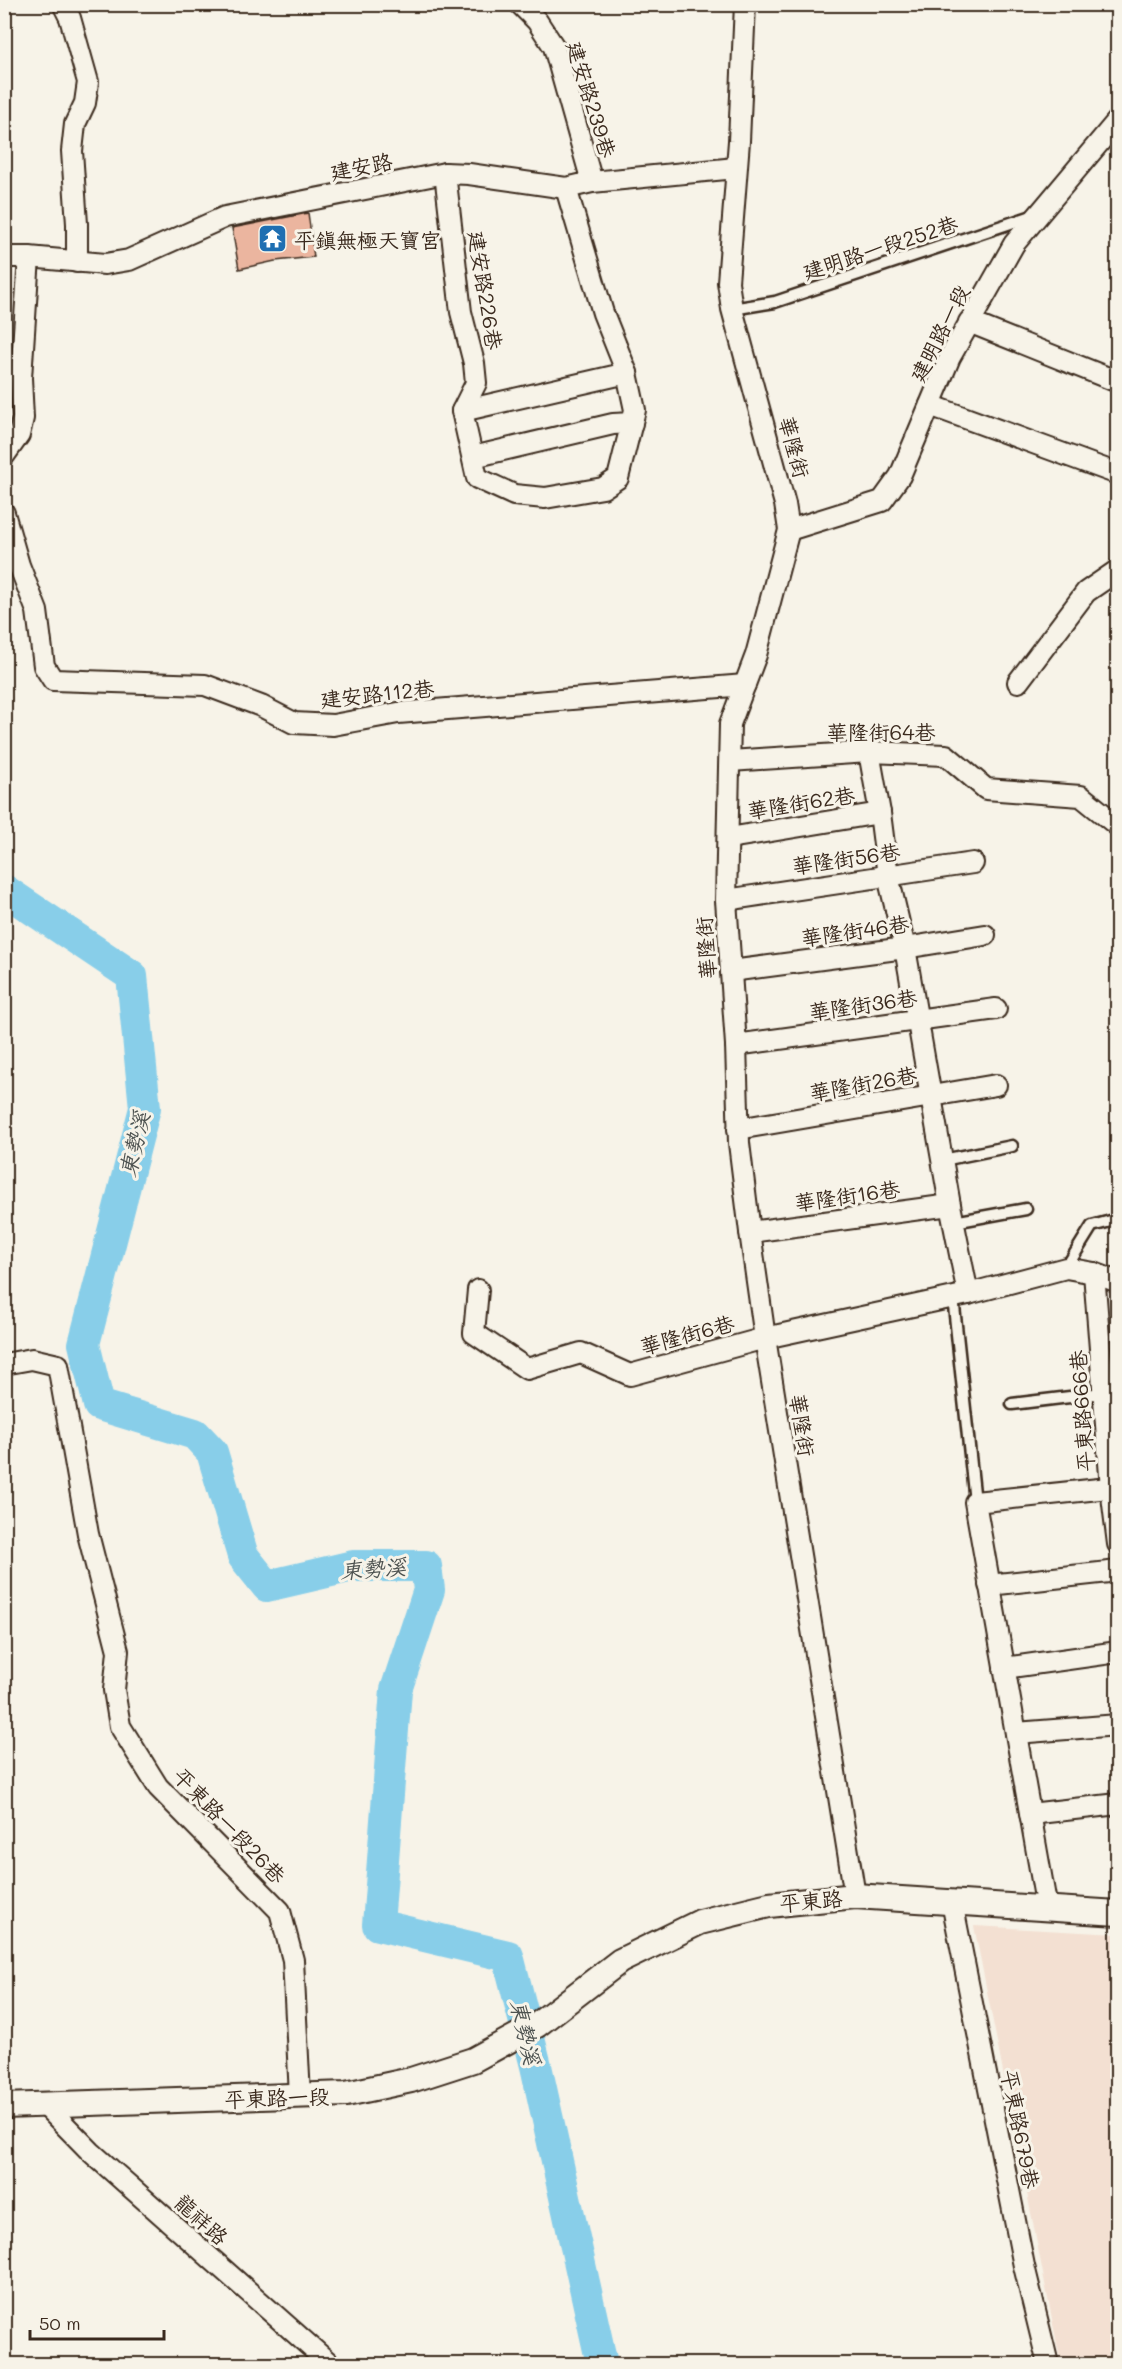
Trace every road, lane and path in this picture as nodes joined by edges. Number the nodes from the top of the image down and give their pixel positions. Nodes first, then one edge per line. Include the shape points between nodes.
1 (63, 4) edge
2 (520, 4) edge
3 (745, 4) edge
4 (1118, 120) edge
5 (736, 168) junction
6 (446, 173) junction
7 (592, 182) junction
8 (566, 188) junction
9 (1039, 214) junction
10 (4, 257) edge
11 (29, 257) junction
12 (77, 262) junction
13 (732, 309) junction
14 (969, 322) junction
15 (627, 373) junction
16 (1118, 382) edge
17 (930, 405) junction
18 (462, 411) junction
19 (632, 423) junction
20 (4, 456) edge
21 (473, 457) junction
22 (1118, 474) edge
23 (4, 513) edge
24 (789, 530) junction
25 (1118, 570) edge
26 (1018, 682) dead end
27 (745, 685) junction
28 (869, 752) junction
29 (730, 761) junction
30 (880, 813) junction
31 (1118, 826) edge
32 (729, 838) junction
33 (973, 863) dead end
34 (888, 876) junction
35 (726, 900) junction
36 (985, 935) dead end
37 (905, 948) junction
38 (731, 971) junction
39 (996, 1008) dead end
40 (918, 1020) junction
41 (736, 1045) junction
42 (996, 1085) dead end
43 (932, 1096) junction
44 (738, 1129) junction
45 (1012, 1146) dead end
46 (943, 1160) junction
47 (1026, 1209) dead end
48 (952, 1214) junction
49 (1118, 1219) edge
50 (750, 1232) junction
51 (1066, 1269) junction
52 (1094, 1273) junction
53 (1118, 1282) edge
54 (478, 1290) dead end
55 (961, 1295) junction
56 (765, 1338) junction
57 (4, 1364) edge
58 (1103, 1393) junction
59 (1012, 1404) dead end
60 (1114, 1488) edge
61 (975, 1502) junction
62 (1118, 1544) edge
63 (1118, 1571) edge
64 (989, 1585) junction
65 (1118, 1652) edge
66 (1004, 1668) junction
67 (1118, 1725) edge
68 (1016, 1733) junction
69 (1118, 1804) edge
70 (1030, 1814) junction
71 (855, 1896) junction
72 (952, 1902) junction
73 (1047, 1909) junction
74 (1118, 1913) edge
75 (537, 2025) joint
76 (300, 2096) junction
77 (45, 2105) junction
78 (4, 2106) edge
79 (330, 2364) edge
80 (1048, 2364) edge

1 - 12 street via 88,82 85,103 75,124 72,151
2 - 7 street, 建安路239巷 via 554,47
3 - 5 street, 華隆街
4 - 9 street, 建明路一段
5 - 7 street, 建安路
5 - 13 street, 華隆街 via 728,282
6 - 8 street, 建安路
6 - 12 street, 建安路 via 225,217 129,260 105,264
6 - 18 street, 建安路226巷 via 461,312 476,383
7 - 8 street, 建安路
8 - 15 street via 603,313
9 - 13 lane, 建明路一段252巷 via 775,302
9 - 14 street, 建明路一段 via 1014,244
10 - 11 street, 建安路
11 - 12 street, 建安路
11 - 20 street via 21,378 23,418 19,435
13 - 24 street, 華隆街
14 - 16 street
14 - 17 street, 建明路一段
15 - 18 street
15 - 19 street via 635,410
17 - 22 street
17 - 24 street, 建明路一段 via 900,476 882,501
18 - 21 street
19 - 21 street
19 - 21 street via 618,478 603,488 545,498 514,495 477,478
23 - 27 street, 建安路112巷 via 37,611 44,666 53,680 206,685 294,723 333,725 398,713
24 - 27 street, 華隆街
25 - 26 street via 1086,592
27 - 29 street, 華隆街 via 730,724
28 - 29 street, 華隆街64巷
28 - 30 street
28 - 31 street, 華隆街64巷 via 946,755 986,789 1081,796
29 - 32 street, 華隆街
30 - 32 street, 華隆街62巷
30 - 34 street
32 - 35 street, 華隆街
33 - 34 street, 華隆街56巷
34 - 35 street, 華隆街56巷
34 - 37 street
35 - 38 street, 華隆街
36 - 37 street, 華隆街46巷
37 - 38 street, 華隆街46巷
37 - 40 street
38 - 41 street, 華隆街
39 - 40 street, 華隆街36巷
40 - 41 street, 華隆街36巷
40 - 43 street
41 - 44 street, 華隆街
42 - 43 street, 華隆街26巷
43 - 44 street, 華隆街26巷
43 - 46 street
44 - 50 street, 華隆街
45 - 46 lane
46 - 48 street
47 - 48 lane
48 - 50 street, 華隆街16巷
48 - 55 street
49 - 51 lane via 1092,1226
50 - 56 street, 華隆街
51 - 52 street
51 - 55 street, 華隆街6巷
52 - 53 street
52 - 58 street, 平東路666巷
54 - 56 street, 華隆街6巷 via 474,1333 527,1368 581,1353 630,1375
55 - 56 street, 華隆街6巷
55 - 61 lane
56 - 71 street, 華隆街
57 - 76 street, 平東路一段26巷 via 32,1359 58,1365 88,1534 118,1651 114,1690 120,1726 158,1787 280,1911 293,1960
58 - 59 lane
58 - 60 street, 平東路666巷
60 - 61 street
60 - 62 street, 平東路666巷
61 - 64 street
63 - 64 street
64 - 66 street
65 - 66 street
66 - 68 street
67 - 68 street
68 - 70 street
69 - 70 street
70 - 73 street
71 - 72 street, 平東路
71 - 75 street, 平東路 via 769,1905 700,1922 620,1961
72 - 73 street, 平東路
72 - 80 street, 平東路679巷 via 1024,2266
73 - 74 street, 平東路
75 - 76 street, 平東路一段 via 473,2060 411,2080 346,2094
76 - 77 street, 平東路一段
77 - 78 street, 平東路一段
77 - 79 street, 龍祥路 via 91,2152

